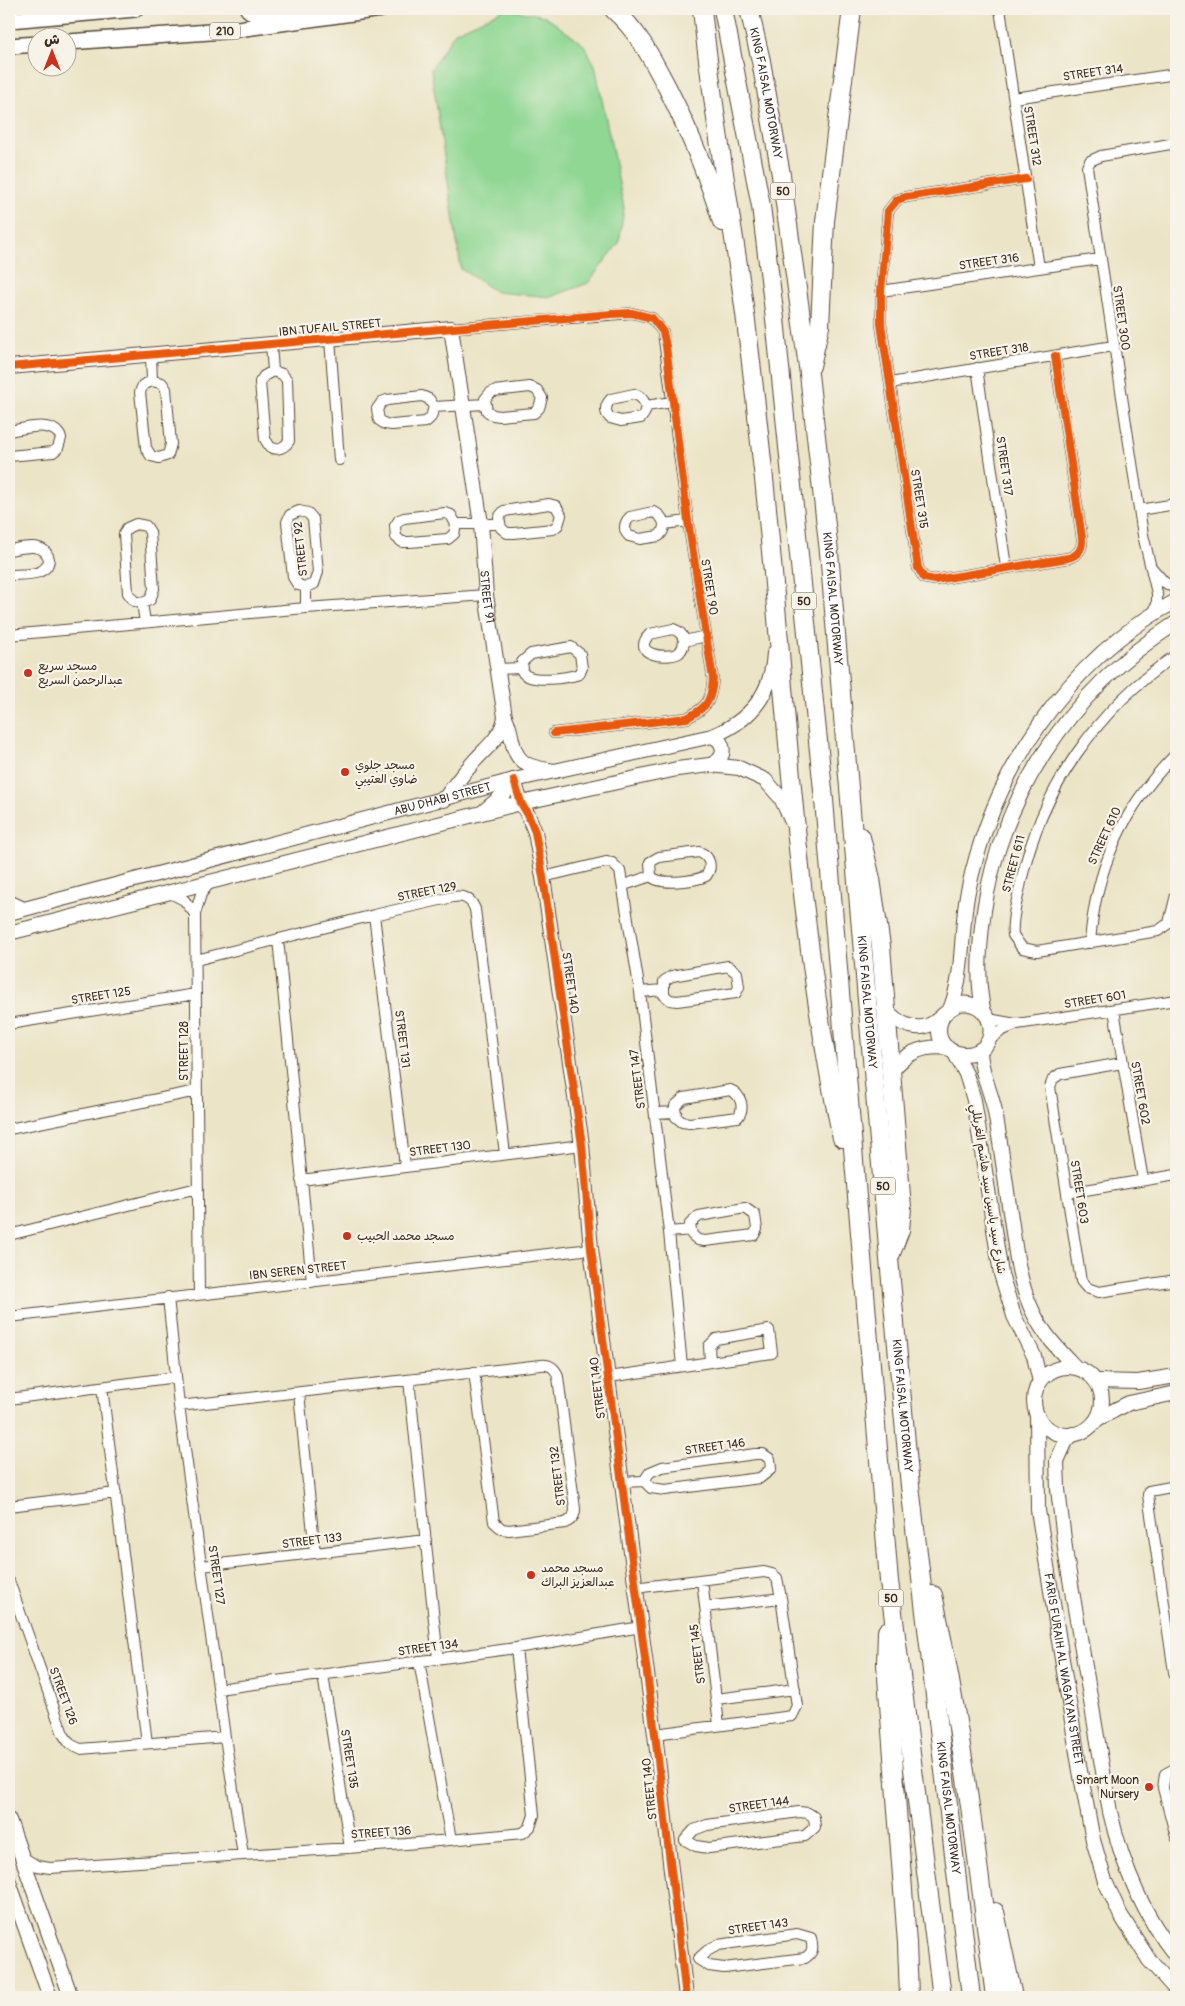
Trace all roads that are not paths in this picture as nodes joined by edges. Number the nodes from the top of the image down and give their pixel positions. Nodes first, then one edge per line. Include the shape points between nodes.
1 (133, 9) edge
2 (248, 9) edge
3 (381, 9) edge
4 (613, 9) edge
5 (702, 9) edge
6 (723, 9) edge
7 (749, 9) edge
8 (852, 9) edge
9 (1000, 9) edge
10 (330, 17) junction
11 (9, 20) edge
12 (78, 41) edge
13 (28, 45) edge
14 (9, 46) edge
15 (1176, 74) edge
16 (1014, 98) junction
17 (1176, 143) edge
18 (1026, 178) junction
19 (1100, 259) junction
20 (1039, 268) junction
21 (881, 291) junction
22 (742, 294) junction
23 (652, 318) joint
24 (451, 328) junction
25 (330, 339) junction
26 (271, 344) junction
27 (1113, 346) junction
28 (151, 355) junction
29 (1055, 356) junction
30 (9, 367) edge
31 (977, 368) junction
32 (272, 371) junction
33 (809, 374) junction
34 (152, 381) junction
35 (890, 383) junction
36 (672, 402) junction
37 (485, 404) junction
38 (464, 406) junction
39 (646, 406) dead end
40 (434, 407) junction
41 (9, 431) edge
42 (9, 456) edge
43 (339, 460) dead end
44 (1176, 504) edge
45 (1138, 510) junction
46 (688, 521) junction
47 (456, 524) junction
48 (481, 524) junction
49 (499, 524) junction
50 (664, 524) dead end
51 (9, 550) edge
52 (1150, 566) junction
53 (1006, 568) junction
54 (9, 575) edge
55 (306, 587) junction
56 (1176, 589) edge
57 (774, 594) junction
58 (486, 595) junction
59 (1176, 601) edge
60 (142, 603) junction
61 (306, 608) junction
62 (1154, 614) junction
63 (145, 622) junction
64 (1176, 623) edge
65 (9, 635) edge
66 (706, 636) junction
67 (684, 641) dead end
68 (1176, 655) edge
69 (523, 668) junction
70 (497, 670) junction
71 (505, 717) junction
72 (554, 732) dead end
73 (712, 736) junction
74 (1176, 754) edge
75 (710, 765) junction
76 (550, 772) junction
77 (514, 780) junction
78 (552, 797) junction
79 (444, 800) junction
80 (521, 803) junction
81 (851, 810) junction
82 (477, 814) junction
83 (795, 829) junction
84 (535, 832) junction
85 (651, 876) junction
86 (543, 877) junction
87 (211, 881) junction
88 (624, 885) junction
89 (168, 892) junction
90 (1176, 895) edge
91 (9, 900) edge
92 (27, 909) junction
93 (9, 913) edge
94 (195, 914) junction
95 (374, 915) junction
96 (9, 933) edge
97 (278, 939) junction
98 (1090, 943) junction
99 (196, 960) junction
100 (663, 990) junction
101 (640, 992) junction
102 (196, 994) junction
103 (1176, 1000) edge
104 (886, 1009) junction
105 (1114, 1010) junction
106 (947, 1011) junction
107 (986, 1016) junction
108 (9, 1024) edge
109 (1017, 1024) junction
110 (984, 1046) junction
111 (951, 1050) junction
112 (1122, 1063) junction
113 (892, 1072) junction
114 (197, 1091) junction
115 (676, 1112) junction
116 (655, 1113) junction
117 (9, 1130) edge
118 (582, 1145) junction
119 (505, 1154) junction
120 (406, 1166) junction
121 (1176, 1174) edge
122 (301, 1180) junction
123 (1142, 1180) junction
124 (197, 1188) junction
125 (1067, 1193) junction
126 (856, 1197) junction
127 (691, 1230) junction
128 (669, 1232) junction
129 (9, 1235) edge
130 (591, 1249) junction
131 (889, 1259) junction
132 (1176, 1280) edge
133 (312, 1282) junction
134 (199, 1294) junction
135 (168, 1297) junction
136 (9, 1317) edge
137 (710, 1362) junction
138 (682, 1366) junction
139 (1076, 1368) junction
140 (474, 1372) junction
141 (1176, 1376) edge
142 (609, 1377) junction
143 (176, 1378) junction
144 (409, 1380) junction
145 (1040, 1382) junction
146 (1096, 1382) junction
147 (102, 1387) junction
148 (299, 1392) junction
149 (1176, 1393) edge
150 (9, 1399) edge
151 (179, 1406) junction
152 (1037, 1415) junction
153 (1097, 1418) junction
154 (1073, 1434) junction
155 (644, 1481) junction
156 (621, 1482) junction
157 (910, 1486) junction
158 (1176, 1486) edge
159 (116, 1493) junction
160 (9, 1506) edge
161 (426, 1540) junction
162 (315, 1553) junction
163 (202, 1566) junction
164 (702, 1580) junction
165 (9, 1581) edge
166 (889, 1581) junction
167 (634, 1588) junction
168 (781, 1598) junction
169 (705, 1607) junction
170 (641, 1627) junction
171 (516, 1648) junction
172 (438, 1659) junction
173 (419, 1661) junction
174 (323, 1675) junction
175 (1176, 1677) edge
176 (795, 1689) junction
177 (218, 1690) junction
178 (716, 1699) junction
179 (719, 1725) junction
180 (655, 1734) junction
181 (225, 1737) junction
182 (147, 1743) junction
183 (1176, 1768) edge
184 (968, 1786) junction
185 (9, 1820) edge
186 (1176, 1837) edge
187 (451, 1840) junction
188 (685, 1840) junction
189 (667, 1842) junction
190 (350, 1848) junction
191 (243, 1855) junction
192 (21, 1856) junction
193 (50, 1868) junction
194 (9, 1882) edge
195 (32, 1887) junction
196 (907, 1943) junction
197 (1176, 1956) edge
198 (698, 1959) junction
199 (681, 1963) junction
200 (1176, 1990) edge
201 (50, 1997) edge
202 (71, 1997) edge
203 (686, 1997) edge
204 (909, 1997) edge
205 (914, 1997) edge
206 (942, 1997) edge
207 (970, 1997) edge
208 (995, 1997) edge
209 (1013, 1997) edge

1 - 11 main road
2 - 10 main road via 257,16 305,12
3 - 10 main road, 210
4 - 22 highway via 644,43 686,125 714,196
5 - 22 highway
6 - 126 highway, KING FAISAL MOTORWAY / 50 via 761,206 776,319 824,800
7 - 33 highway, KING FAISAL MOTORWAY / 50 via 781,175
8 - 33 highway via 824,221 820,326
9 - 16 street, STREET 312
10 - 12 main road, 210 via 224,31
13 - 14 main road
15 - 16 street, STREET 314
16 - 18 street, STREET 312
17 - 19 street, STREET 300 via 1101,156 1090,161 1087,173
18 - 20 street, STREET 312
18 - 21 street, STREET 315 via 897,200 888,211
19 - 20 street, STREET 316
19 - 27 street, STREET 300
20 - 21 street, STREET 316
21 - 35 street, STREET 315 via 881,330
22 - 57 highway
23 - 24 street, IBN TUFAIL STREET via 632,313
23 - 36 street, STREET 90 via 663,332
24 - 25 street, IBN TUFAIL STREET
24 - 38 street, STREET 91
25 - 26 street, IBN TUFAIL STREET
25 - 43 street
26 - 28 street, IBN TUFAIL STREET
26 - 32 street, IBN TUFAIL STREET
27 - 29 street, STREET 318
27 - 45 street, STREET 300
28 - 30 street, IBN TUFAIL STREET
28 - 34 street
29 - 31 street, STREET 318
29 - 53 street, STREET 315 via 1082,546 1071,557
31 - 35 street, STREET 318
31 - 53 street, STREET 317
32 - 32 street via 260,382 264,439 270,447 278,448 289,441 286,380 282,374
33 - 81 highway, KING FAISAL MOTORWAY / 50 via 829,552
34 - 34 street via 143,385 140,392 146,448 151,456 159,458 170,451 167,398 165,386
35 - 53 street, STREET 315 via 919,572 931,580
36 - 39 street
36 - 46 street, STREET 90
37 - 37 street via 493,415 534,412 542,398 537,390 530,387 494,391 486,397
37 - 38 street
38 - 40 street
38 - 48 street, STREET 91
40 - 40 street via 429,399 422,396 386,400 378,406 377,414 385,424 426,422
41 - 42 street via 49,426 56,429 61,438 53,452
44 - 45 street
45 - 52 street, STREET 300
46 - 50 street
46 - 66 street, STREET 90
47 - 47 street via 445,513 404,518 396,523 394,532 402,542 448,539 454,534
47 - 48 street
48 - 49 street
48 - 58 street, STREET 91
49 - 49 street via 507,533 553,530 561,515 556,506 549,504 509,509 501,514
51 - 54 street via 38,547 49,559 41,572
52 - 56 street via 1164,582
52 - 62 street, STREET 300 via 1157,593
55 - 55 street, STREET 92 via 317,580 313,519 299,511 290,515 286,522 293,577 298,585
55 - 61 street, STREET 92
57 - 73 street, ABU DHABI STREET via 773,670 765,693 751,713 728,730
57 - 83 highway
58 - 61 street
58 - 70 street, STREET 91
59 - 62 street
60 - 60 street via 153,596 150,532 146,526 136,524 127,528 124,534 128,593 134,601
60 - 63 street
61 - 63 street
62 - 106 street via 1102,654 1069,688 1032,735 1003,784 987,822 971,876 963,918 958,984
63 - 65 street
64 - 107 street via 1128,658 1087,697 1050,744 1027,782 1002,841 987,894 979,974
66 - 67 street
66 - 72 street, STREET 90 via 713,679 712,695 704,709 687,718
68 - 98 street, STREET 611 via 1128,693 1086,739 1055,789 1030,848 1013,924 1015,940 1022,948 1032,951
69 - 69 street via 525,676 537,680 579,674 582,668 579,651 571,647 531,654 523,659
69 - 70 street
70 - 71 street, STREET 91
71 - 76 street, STREET 91 via 519,759 529,766
71 - 79 street via 498,736
73 - 75 street via 719,740 723,751 720,759
73 - 76 street, ABU DHABI STREET
74 - 98 street, STREET 610 via 1141,795 1114,840 1097,890
75 - 78 street, ABU DHABI STREET via 677,769
75 - 83 street, ABU DHABI STREET via 739,768 764,780 781,798
76 - 77 street, ABU DHABI STREET
76 - 80 street via 532,783
77 - 79 street, ABU DHABI STREET
77 - 80 street, STREET 140
77 - 82 street via 498,800
78 - 80 street, ABU DHABI STREET
78 - 84 street, STREET 140 via 539,810
79 - 92 street, ABU DHABI STREET
80 - 82 street, ABU DHABI STREET
80 - 84 street, STREET 140
81 - 104 highway via 871,879
81 - 131 highway, KING FAISAL MOTORWAY / 50
82 - 87 street, ABU DHABI STREET
83 - 126 highway via 827,1063
84 - 86 street, STREET 140
85 - 85 street via 664,882 702,878 709,873 709,859 699,852 659,857 650,862
85 - 88 street
86 - 88 street, STREET 147 via 606,862 618,868
86 - 118 street, STREET 140
87 - 89 street, ABU DHABI STREET
87 - 94 street, STREET 128 via 201,894
88 - 101 street, STREET 147
89 - 94 street via 184,900
89 - 96 street, ABU DHABI STREET
90 - 98 street, STREET 611 via 1171,919 1162,930
91 - 92 street
92 - 93 street, ABU DHABI STREET
94 - 99 street, STREET 128
95 - 97 street, STREET 129
95 - 119 street, STREET 129 via 459,896 473,904
95 - 120 street, STREET 131
97 - 99 street, STREET 129
97 - 122 street
99 - 102 street, STREET 128
100 - 100 street via 666,998 677,1001 732,994 740,987 738,973 728,966 672,976 664,981
100 - 101 street
101 - 116 street, STREET 147
102 - 108 street, STREET 125
102 - 114 street, STREET 128
103 - 105 street, STREET 601
104 - 106 street via 902,1024 916,1027 935,1022
104 - 113 highway
105 - 109 street, STREET 601
105 - 112 street, STREET 602
106 - 107 street via 958,1004 973,1004
106 - 111 street via 939,1023 939,1032
107 - 109 street, STREET 601
107 - 110 street via 990,1032
109 - 110 street, STREET 601
110 - 111 street via 972,1054 963,1055
110 - 139 street, شارع سيد ياسين سيد هاشم الغربللي via 981,1066 995,1111 1022,1281 1040,1325
111 - 113 street via 926,1048 916,1051 898,1063
111 - 145 street, شارع سيد ياسين سيد هاشم الغربللي via 966,1074 974,1100 1001,1274 1014,1316 1034,1356
112 - 123 street, STREET 602
112 - 125 street, STREET 603 via 1060,1074 1051,1083
113 - 131 highway via 902,1208 900,1230
114 - 117 street
114 - 124 street, STREET 128
115 - 115 street via 678,1120 690,1123 734,1118 742,1111 738,1094 730,1090 684,1098 676,1103
115 - 116 street
116 - 128 street, STREET 147
118 - 119 street, STREET 130
118 - 130 street, STREET 140
119 - 120 street, STREET 130
120 - 122 street, STREET 130
121 - 123 street
122 - 133 street
123 - 125 street
124 - 129 street
124 - 134 street, STREET 128
125 - 132 street, STREET 603 via 1080,1276 1087,1288 1099,1292
126 - 166 highway, KING FAISAL MOTORWAY / 50
127 - 127 street via 694,1238 705,1241 750,1236 757,1229 755,1215 746,1208 700,1216 692,1221
127 - 128 street
128 - 138 street, STREET 147
130 - 133 street, IBN SEREN STREET
130 - 142 street, STREET 140
131 - 157 highway, KING FAISAL MOTORWAY / 50
133 - 134 street, IBN SEREN STREET
134 - 135 street, IBN SEREN STREET
135 - 136 street, IBN SEREN STREET
135 - 143 street, STREET 127
137 - 137 street via 772,1353 769,1330 716,1339 709,1346
137 - 138 street
138 - 142 street
139 - 145 street via 1056,1369
139 - 146 street
140 - 140 street, STREET 132 via 494,1522 509,1530 571,1520 575,1510 557,1373 545,1364
140 - 144 street, STREET 132
141 - 146 street via 1131,1382
142 - 156 street, STREET 140
143 - 147 street
143 - 151 street, STREET 127
144 - 148 street, STREET 132
144 - 161 street
145 - 152 street via 1035,1398
146 - 153 street via 1102,1400
147 - 150 street
147 - 159 street
148 - 151 street, STREET 132
148 - 162 street
149 - 153 street via 1135,1401
151 - 163 street, STREET 127
152 - 154 street via 1052,1430
152 - 200 street, FARIS FURAIH AL WAGAYAN STREET via 1038,1510 1093,1840 1105,1881 1120,1914 1150,1960
153 - 154 street via 1090,1426
154 - 197 street, FARIS FURAIH AL WAGAYAN STREET via 1057,1461 1058,1489 1066,1556 1110,1812 1131,1880 1151,1922
155 - 155 street, STREET 146 via 651,1488 665,1490 760,1478 771,1469 770,1459 764,1454 755,1454 662,1467 650,1472
155 - 156 street, STREET 146
156 - 167 street, STREET 140
157 - 184 highway via 946,1654
157 - 207 highway, KING FAISAL MOTORWAY / 50
158 - 175 street via 1153,1489 1148,1495
159 - 160 street
159 - 182 street
161 - 162 street, STREET 133
161 - 172 street
162 - 163 street, STREET 133
163 - 177 street, STREET 127
164 - 167 street
164 - 168 street via 764,1572 777,1578
164 - 169 street, STREET 145
165 - 182 street, STREET 126 via 66,1740 80,1749
166 - 196 highway via 886,1664
166 - 206 highway, KING FAISAL MOTORWAY / 50
167 - 170 street, STREET 140
168 - 169 street, STREET 145
168 - 176 street
169 - 178 street, STREET 145
170 - 171 street, STREET 134
170 - 180 street, STREET 140
171 - 172 street, STREET 134
171 - 187 street, STREET 136 via 534,1815 532,1823 519,1834
172 - 173 street, STREET 134
173 - 174 street, STREET 134
173 - 187 street
174 - 177 street, STREET 134
174 - 190 street, STREET 135
176 - 178 street, STREET 145
176 - 179 street via 797,1706 792,1716
177 - 181 street, STREET 127
178 - 179 street, STREET 145
179 - 180 street
180 - 189 street, STREET 140
181 - 182 street, STREET 126
181 - 191 street, STREET 127
183 - 186 street via 1165,1774 1163,1788
184 - 208 highway
184 - 209 highway
185 - 192 street
187 - 190 street, STREET 136
188 - 188 street, STREET 144 via 709,1848 804,1836 815,1827 814,1817 799,1812 707,1825 694,1830
188 - 189 street, STREET 144
189 - 199 street, STREET 140
190 - 191 street, STREET 136
191 - 193 street, STREET 136
192 - 193 street, STREET 136 via 37,1866
192 - 195 street
193 - 195 street via 40,1873
194 - 201 street
195 - 202 street
196 - 204 highway
196 - 205 highway
198 - 198 street, STREET 143 via 709,1966 724,1968 804,1958 812,1954 812,1938 797,1934 718,1945
198 - 199 street, STREET 143
199 - 203 street, STREET 140

